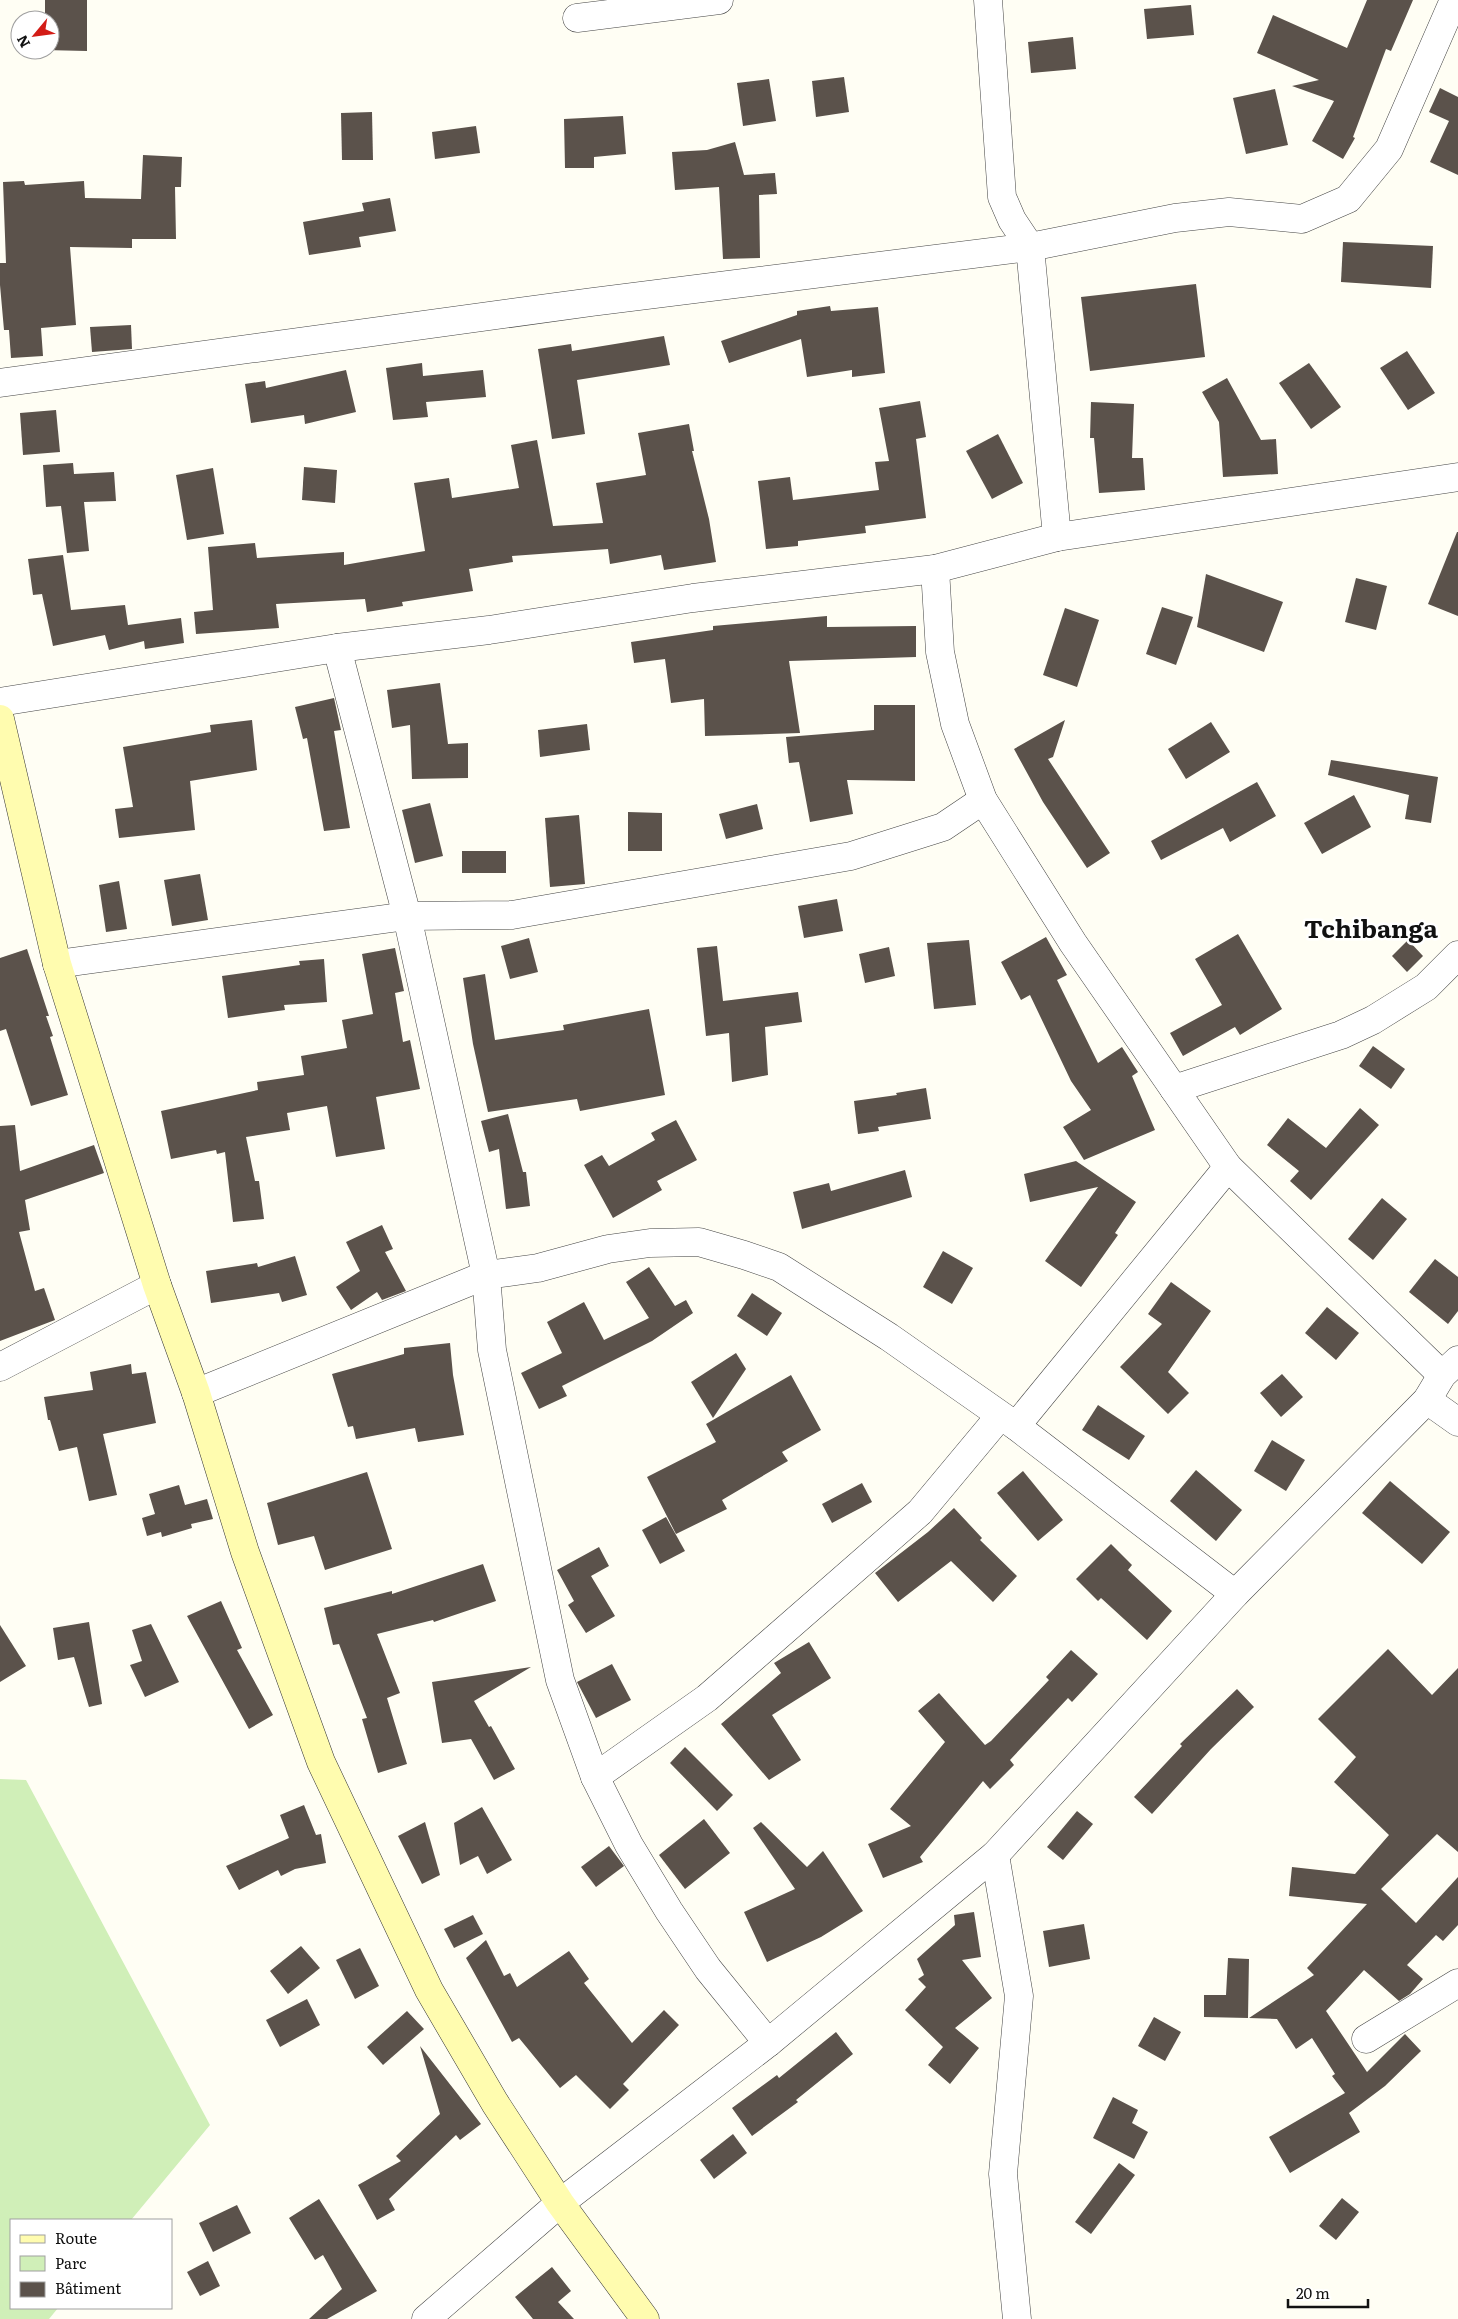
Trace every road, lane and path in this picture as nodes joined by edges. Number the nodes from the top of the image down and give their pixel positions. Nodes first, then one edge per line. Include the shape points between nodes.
1 (719, 0) edge
2 (988, 0) edge
3 (1454, 0) edge
4 (577, 18) dead end
5 (1030, 247) junction
6 (0, 383) edge
7 (1458, 477) edge
8 (1058, 537) junction
9 (936, 569) junction
10 (337, 648) junction
11 (0, 702) edge
12 (0, 718) edge
13 (983, 800) junction
14 (407, 916) junction
15 (1458, 955) edge
16 (57, 964) junction
17 (1174, 1089) junction
18 (1228, 1167) junction
19 (486, 1275) junction
20 (157, 1285) junction
21 (0, 1367) edge
22 (1450, 1367) edge
23 (196, 1393) junction
24 (1428, 1400) junction
25 (1008, 1421) junction
26 (1458, 1422) edge
27 (1235, 1594) junction
28 (594, 1777) junction
29 (996, 1855) junction
30 (1458, 1983) edge
31 (1366, 2039) dead end
32 (768, 2043) junction
33 (560, 2203) junction
34 (426, 2319) edge
35 (645, 2319) edge
36 (1017, 2319) edge

1 - 4 street
2 - 5 street via 1002,197 1012,220
3 - 5 street via 1389,149 1348,199 1302,219 1229,212 1175,218
5 - 6 street via 592,302
5 - 8 street
7 - 8 street
8 - 9 street
9 - 10 street via 693,598 489,630
9 - 13 street via 940,652 953,715
10 - 11 street
10 - 14 street
12 - 16 main road
13 - 14 street via 943,827 851,856 512,915
13 - 17 street via 1073,943
14 - 16 street
14 - 19 street
15 - 17 street via 1426,987 1373,1020 1341,1035
16 - 20 main road
17 - 18 street
18 - 22 street
18 - 25 street
19 - 23 street
19 - 25 street via 538,1268 608,1249 650,1243 699,1242 779,1267 889,1337
19 - 28 street via 492,1350 560,1680
20 - 21 street
20 - 23 main road
22 - 24 street
23 - 33 main road via 245,1552 321,1762 429,1990 495,2103
24 - 26 street
24 - 27 street
25 - 27 street
25 - 28 street via 920,1512 707,1698
27 - 29 street
28 - 32 street via 628,1845 669,1911 708,1969
29 - 32 street
29 - 36 street via 1019,1996 1003,2174
30 - 31 street
32 - 33 street
33 - 34 street
33 - 35 main road

